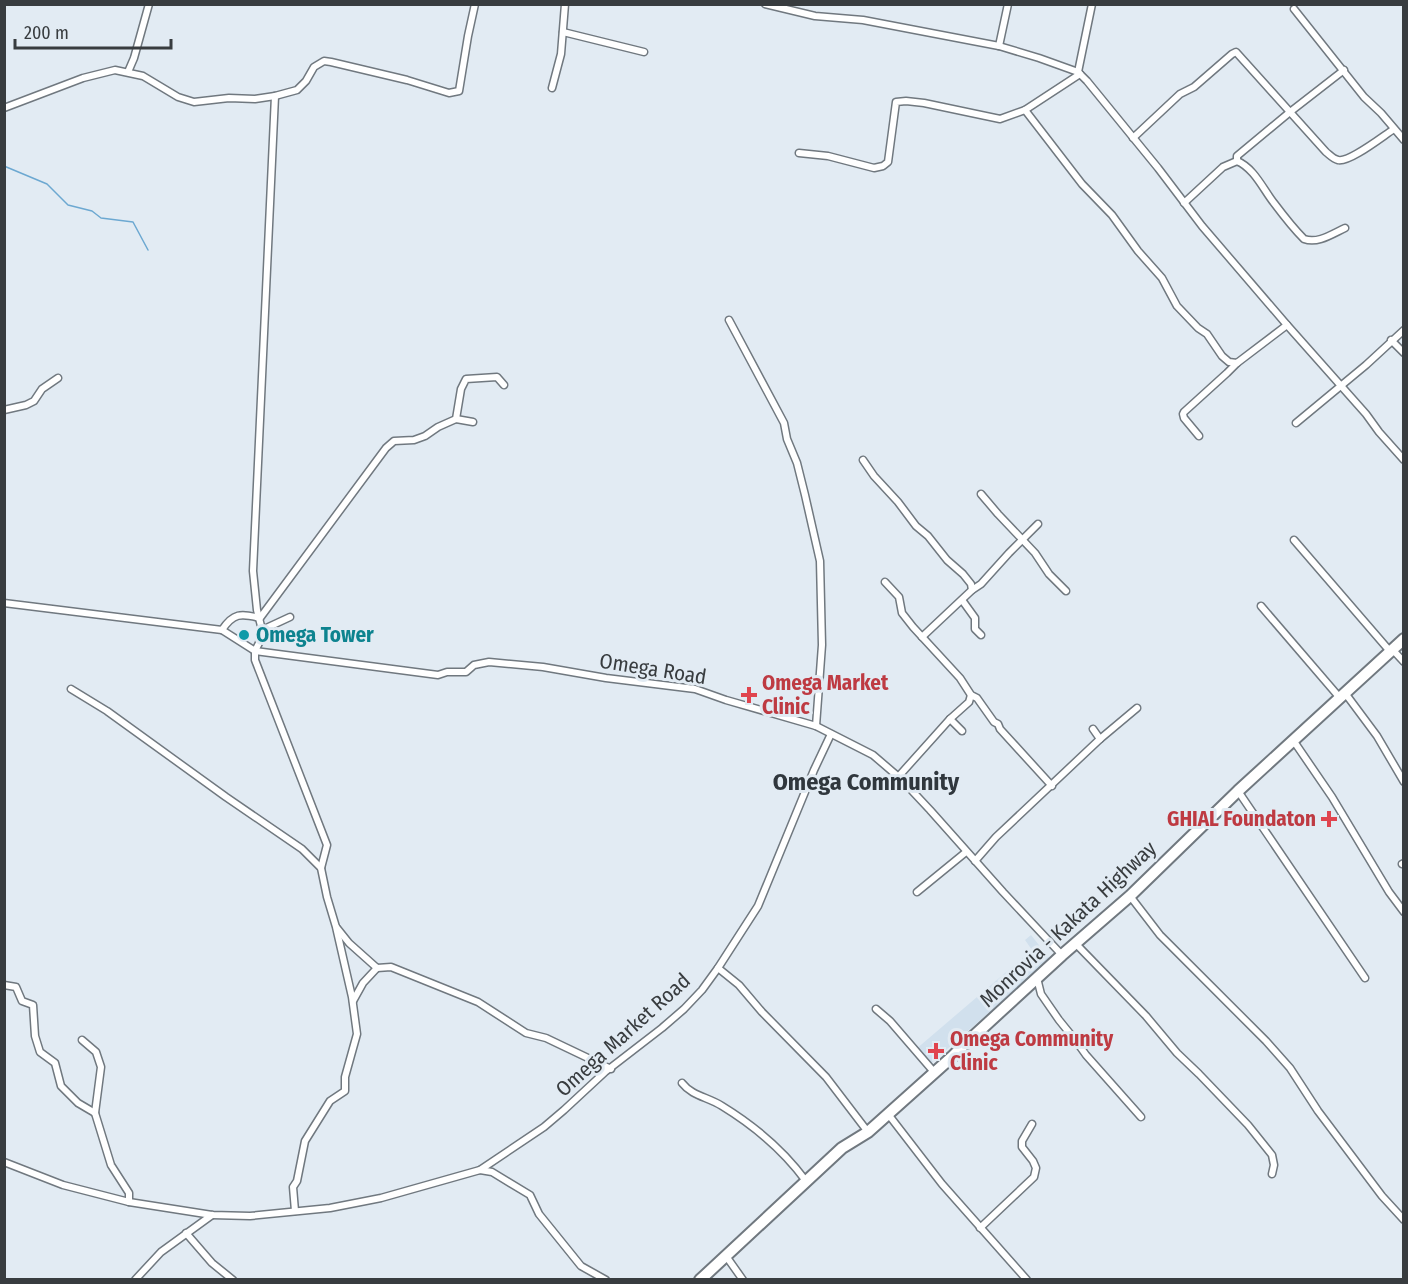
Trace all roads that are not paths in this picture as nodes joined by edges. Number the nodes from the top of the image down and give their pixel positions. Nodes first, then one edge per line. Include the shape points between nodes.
1 (149, 4) edge
2 (476, 4) edge
3 (566, 4) edge
4 (765, 4) edge
5 (1008, 4) edge
6 (1092, 4) edge
7 (1294, 9) dead end
8 (562, 32) junction
9 (999, 46) junction
10 (644, 52) dead end
11 (1344, 70) junction
12 (128, 72) junction
13 (1079, 73) junction
14 (552, 88) dead end
15 (275, 96) junction
16 (4, 108) edge
17 (1024, 110) junction
18 (1290, 112) junction
19 (1394, 129) junction
20 (1133, 138) junction
21 (1404, 140) edge
22 (799, 153) dead end
23 (1237, 161) junction
24 (1184, 203) junction
25 (1346, 228) dead end
26 (729, 320) dead end
27 (1287, 325) junction
28 (1404, 330) edge
29 (1392, 340) junction
30 (1404, 353) edge
31 (1237, 363) junction
32 (58, 378) dead end
33 (504, 385) dead end
34 (1341, 385) junction
35 (4, 410) edge
36 (456, 419) junction
37 (473, 422) dead end
38 (1296, 423) dead end
39 (1199, 436) dead end
40 (863, 460) dead end
41 (1404, 460) edge
42 (981, 494) dead end
43 (1038, 524) dead end
44 (1294, 540) dead end
45 (1022, 541) junction
46 (885, 582) dead end
47 (972, 590) junction
48 (1066, 591) dead end
49 (962, 600) junction
50 (4, 603) edge
51 (1261, 606) dead end
52 (290, 617) dead end
53 (260, 618) junction
54 (222, 630) junction
55 (262, 630) junction
56 (981, 635) dead end
57 (922, 637) junction
58 (1404, 639) edge
59 (1392, 649) junction
60 (255, 651) junction
61 (1404, 662) edge
62 (71, 689) dead end
63 (971, 695) junction
64 (1342, 695) junction
65 (1137, 708) dead end
66 (950, 719) junction
67 (816, 726) junction
68 (1093, 729) dead end
69 (962, 731) dead end
70 (831, 734) junction
71 (1100, 739) junction
72 (1293, 740) junction
73 (898, 777) junction
74 (1404, 783) edge
75 (1052, 786) junction
76 (1238, 791) junction
77 (966, 852) junction
78 (975, 861) junction
79 (321, 868) junction
80 (917, 892) dead end
81 (1130, 896) junction
82 (1404, 912) edge
83 (336, 927) junction
84 (1076, 944) junction
85 (1062, 955) junction
86 (377, 968) junction
87 (718, 968) junction
88 (1037, 978) junction
89 (1365, 978) dead end
90 (4, 985) edge
91 (352, 1003) junction
92 (876, 1009) dead end
93 (82, 1040) dead end
94 (610, 1069) junction
95 (934, 1072) junction
96 (682, 1083) dead end
97 (95, 1113) junction
98 (888, 1114) junction
99 (1141, 1117) dead end
100 (1032, 1125) dead end
101 (868, 1132) junction
102 (4, 1162) edge
103 (480, 1170) junction
104 (1272, 1174) dead end
105 (806, 1181) junction
106 (129, 1202) junction
107 (295, 1211) junction
108 (212, 1215) junction
109 (1404, 1220) edge
110 (980, 1228) junction
111 (186, 1233) junction
112 (726, 1256) junction
113 (135, 1280) edge
114 (233, 1280) edge
115 (606, 1280) edge
116 (700, 1280) edge
117 (743, 1280) edge
118 (1027, 1280) edge

1 - 12 street
2 - 15 street via 456,93 324,61 314,67 302,87
3 - 8 street
4 - 9 street
5 - 9 street
6 - 13 street
7 - 11 street
8 - 10 street
8 - 14 street
9 - 13 street
11 - 18 street
11 - 19 street
12 - 15 street via 194,102
12 - 16 street via 115,70 91,75
13 - 17 street
13 - 20 street
15 - 53 street via 253,570
17 - 22 street via 1000,118 900,101 896,102 888,162 883,166 874,168
17 - 31 street via 1162,278 1177,306 1208,334 1222,356
18 - 19 street via 1326,152 1341,161
18 - 20 street via 1236,52 1180,94
18 - 23 street via 1237,156
19 - 21 street
20 - 24 street
23 - 24 street via 1223,167
23 - 25 street via 1249,169 1304,239 1311,242
24 - 27 street
26 - 67 street via 784,423 820,561 822,635
27 - 31 street
27 - 34 street
28 - 29 street
29 - 30 street
29 - 34 street
31 - 39 street via 1184,412 1184,418
32 - 35 street via 42,389 34,401
33 - 36 street via 497,377 466,379
34 - 38 street
34 - 41 street
36 - 37 street
36 - 53 street via 414,440 394,441 386,448
40 - 47 street via 916,526 963,574
42 - 45 street
43 - 45 street
44 - 59 street
45 - 47 street
45 - 48 street
46 - 57 street via 899,597 902,613
47 - 49 street
49 - 56 street
49 - 57 street
50 - 54 street
51 - 64 street
52 - 55 street
53 - 54 street via 239,615 229,619
53 - 55 street
54 - 60 street
55 - 60 street
57 - 63 street
58 - 59 highway, Monrovia - Kakata Highway
59 - 61 street
59 - 64 highway, Monrovia - Kakata Highway
60 - 67 street, Omega Road via 438,675 466,672 474,665 489,662 543,667 695,689
60 - 79 street via 255,660 327,845
62 - 79 street via 302,849
63 - 66 street via 969,702
63 - 75 street
64 - 72 highway, Monrovia - Kakata Highway
64 - 74 street via 1377,736
65 - 71 street
66 - 69 street
66 - 73 street
67 - 70 street, Omega Road
68 - 71 street
70 - 73 street, Omega Road via 873,755
70 - 87 street, Omega Market Road via 758,906
71 - 75 street
72 - 76 highway, Monrovia - Kakata Highway
72 - 82 street
73 - 77 street, Omega Road
75 - 78 street
76 - 81 highway, Monrovia - Kakata Highway
76 - 89 street
77 - 78 street, Omega Road
77 - 80 street
78 - 85 street, Omega Road
79 - 83 street
81 - 84 highway, Monrovia - Kakata Highway
81 - 109 street via 1160,935 1290,1068 1324,1119
83 - 86 street
83 - 91 street
84 - 85 highway, Monrovia - Kakata Highway
84 - 104 street via 1248,1125 1272,1155
85 - 88 highway, Monrovia - Kakata Highway
86 - 91 street via 363,982
86 - 94 street via 391,967 478,1002 526,1033 546,1038
87 - 94 street, Omega Market Road via 684,1009
87 - 101 street via 826,1077
88 - 95 highway, Monrovia - Kakata Highway
88 - 99 street via 1041,994 1059,1020
90 - 97 street via 16,987 22,1001 33,1005 40,1052 55,1063 61,1086
91 - 107 street via 357,1034 345,1091 330,1101 305,1141 297,1181 292,1187
92 - 95 street
93 - 97 street via 96,1052 101,1066
94 - 103 street, Omega Market Road via 544,1126
95 - 98 highway, Monrovia - Kakata Highway
96 - 105 street via 747,1123
97 - 106 street via 111,1165 129,1193
98 - 101 highway, Monrovia - Kakata Highway
98 - 110 street
100 - 110 street via 1022,1147 1036,1168 1034,1177
101 - 105 highway, Monrovia - Kakata Highway via 842,1148
102 - 106 street, Omega Market Road via 63,1185
103 - 107 street, Omega Market Road via 381,1198
103 - 115 street via 492,1172 530,1195 539,1214 581,1266
105 - 112 highway, Monrovia - Kakata Highway
106 - 108 street, Omega Market Road
107 - 108 street, Omega Market Road
108 - 111 street
110 - 118 street
111 - 113 street
111 - 114 street
112 - 116 highway, Monrovia - Kakata Highway
112 - 117 street

